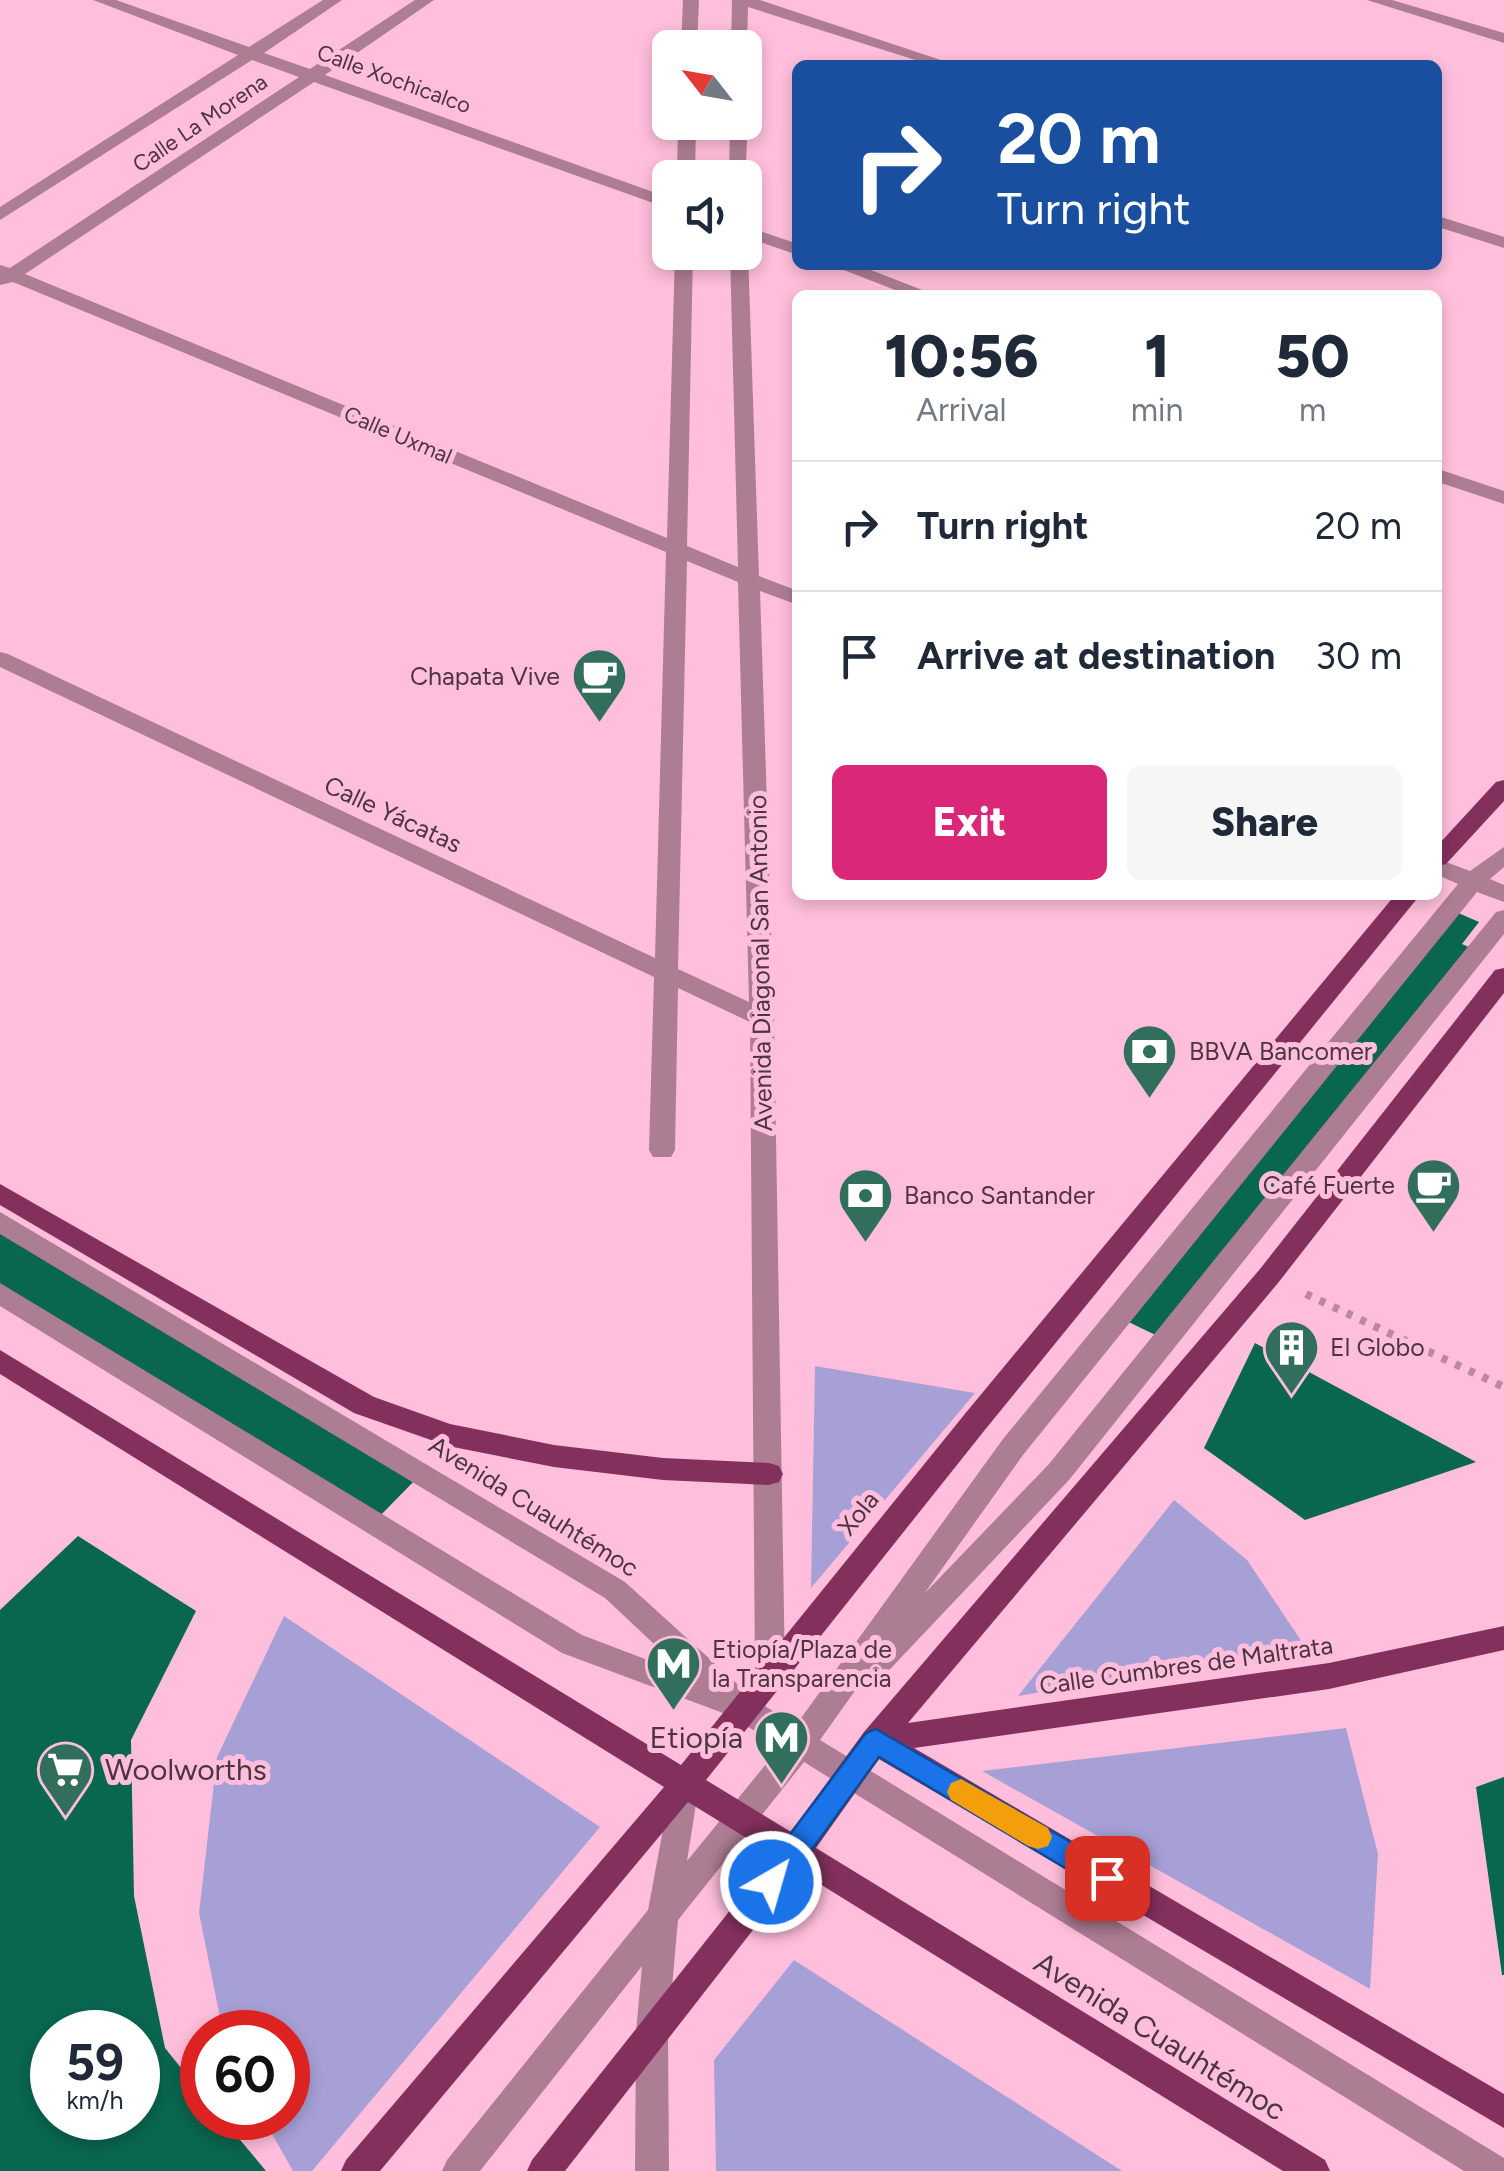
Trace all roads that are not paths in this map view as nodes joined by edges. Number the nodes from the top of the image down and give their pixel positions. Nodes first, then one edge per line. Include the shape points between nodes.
1 (101, 0) edge
2 (334, 0) edge
3 (426, 0) edge
4 (690, 0) edge
5 (742, 0) edge
6 (1375, 0) edge
7 (689, 30) edge
8 (741, 30) edge
9 (1504, 38) edge
10 (249, 53) junction
11 (932, 60) edge
12 (312, 76) junction
13 (652, 198) edge
14 (0, 215) edge
15 (1442, 222) edge
16 (762, 238) edge
17 (1504, 242) edge
18 (792, 248) edge
19 (684, 270) edge
20 (740, 270) edge
21 (854, 270) edge
22 (4, 276) edge
23 (912, 290) edge
24 (1442, 476) edge
25 (1504, 498) edge
26 (677, 551) junction
27 (752, 580) junction
28 (792, 597) edge
29 (0, 659) edge
30 (1504, 788) edge
31 (1504, 854) edge
32 (1442, 858) edge
33 (1442, 865) edge
34 (1473, 881) junction
35 (1504, 894) edge
36 (1404, 900) edge
37 (1504, 918) edge
38 (669, 974) junction
39 (1504, 976) edge
40 (762, 1018) junction
41 (662, 1150) dead end
42 (0, 1193) edge
43 (0, 1222) edge
44 (0, 1294) edge
45 (0, 1361) edge
46 (768, 1474) junction
47 (1504, 1638) edge
48 (770, 1674) junction
49 (744, 1709) junction
50 (876, 1741) junction
51 (800, 1744) junction
52 (850, 1776) junction
53 (684, 1785) junction
54 (740, 1820) junction
55 (794, 1852) junction
56 (663, 1916) junction
57 (652, 2032) junction
58 (1504, 2112) edge
59 (358, 2171) edge
60 (459, 2171) edge
61 (544, 2171) edge
62 (652, 2171) edge
63 (1313, 2171) edge
64 (1496, 2171) edge

1 - 10 street, Calle Xochicalco
2 - 10 street, Calle La Morena
3 - 12 street, Calle La Morena
4 - 7 street
5 - 8 street
5 - 11 street
6 - 9 street
10 - 12 street, Calle Xochicalco
10 - 14 street, Calle La Morena
12 - 13 street, Calle Xochicalco
12 - 22 street, Calle La Morena
15 - 17 street
16 - 18 street
19 - 26 street
20 - 27 street, Avenida Diagonal San Antonio
21 - 23 street
22 - 26 street, Calle Uxmal
24 - 25 street
26 - 27 street, Calle Uxmal
26 - 38 street
27 - 28 street, Calle Uxmal
27 - 40 street, Avenida Diagonal San Antonio
29 - 38 street, Calle Yácatas
30 - 32 main road
31 - 34 street
33 - 34 street
34 - 35 street
34 - 51 street via 1013,1446
36 - 48 main road, Xola
37 - 51 street via 1058,1472
38 - 40 street, Calle Yácatas
38 - 41 street
39 - 50 main road via 1269,1276
40 - 46 street, Avenida Diagonal San Antonio
42 - 46 main road, Avenida Cuauhtémoc via 364,1405 448,1435 554,1456
43 - 49 street, Avenida Cuauhtémoc via 615,1590
44 - 49 street via 572,1644
45 - 53 main road, Avenida Cuauhtémoc
46 - 48 street, Avenida Diagonal San Antonio
47 - 50 main road, Calle Cumbres de Maltrata via 1329,1676
48 - 49 main road, Xola
49 - 51 street
49 - 53 main road, Xola
50 - 52 main road
50 - 58 main road
51 - 52 street
51 - 54 street
52 - 55 main road
52 - 64 street
53 - 54 main road, Avenida Cuauhtémoc
53 - 56 street
53 - 59 main road, Xola
54 - 55 main road, Avenida Cuauhtémoc
54 - 56 street
55 - 57 main road
55 - 63 main road, Avenida Cuauhtémoc
56 - 57 street
56 - 60 street
57 - 61 main road
57 - 62 street

